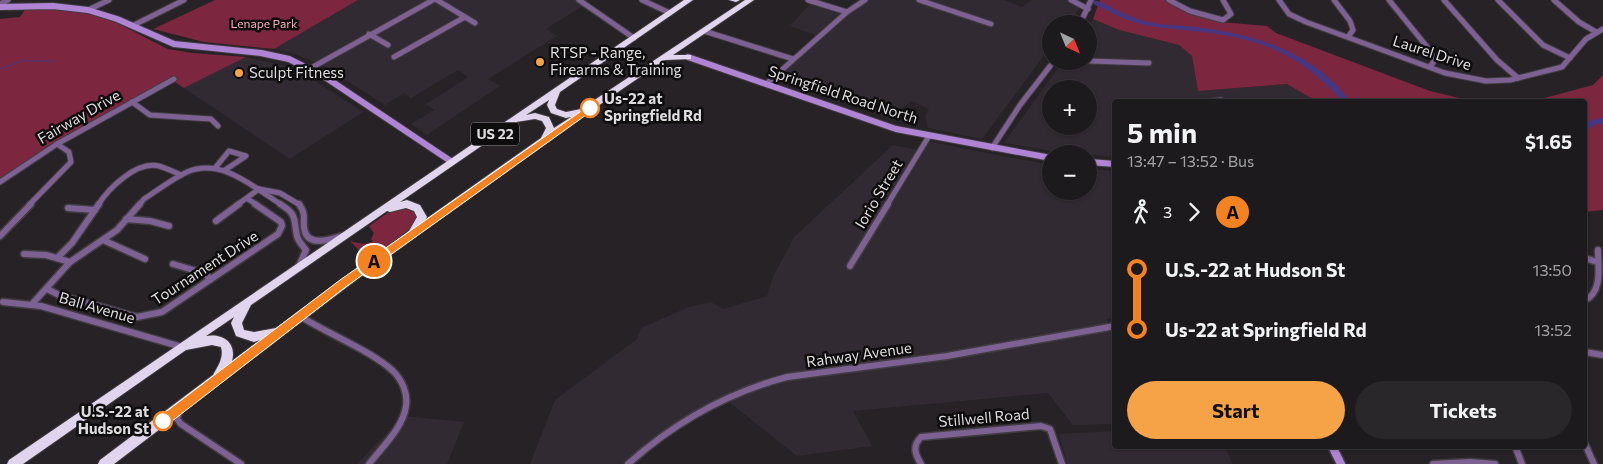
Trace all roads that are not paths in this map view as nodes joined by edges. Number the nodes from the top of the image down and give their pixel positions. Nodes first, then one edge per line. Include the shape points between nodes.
1 (8, 0) edge
2 (109, 0) edge
3 (184, 0) edge
4 (433, 0) edge
5 (437, 0) edge
6 (579, 0) edge
7 (642, 0) edge
8 (689, 0) edge
9 (750, 0) edge
10 (808, 0) edge
11 (865, 0) edge
12 (919, 0) edge
13 (1071, 0) edge
14 (1169, 0) edge
15 (1223, 0) edge
16 (1279, 0) edge
17 (1334, 0) edge
18 (1389, 0) edge
19 (1444, 0) edge
20 (1498, 0) edge
21 (1554, 0) edge
22 (175, 2) edge
23 (0, 4) edge
24 (1089, 5) edge
25 (0, 7) edge
26 (88, 10) junction
27 (847, 12) junction
28 (670, 13) junction
29 (465, 17) junction
30 (475, 22) dead end
31 (992, 24) dead end
32 (132, 26) junction
33 (1603, 29) edge
34 (704, 30) junction
35 (1596, 32) junction
36 (369, 34) junction
37 (1348, 37) junction
38 (634, 38) junction
39 (685, 43) junction
40 (388, 45) dead end
41 (394, 57) dead end
42 (688, 57) junction
43 (1570, 58) junction
44 (660, 59) junction
45 (792, 59) junction
46 (1098, 62) edge
47 (1149, 63) dead end
48 (311, 68) junction
49 (1430, 68) junction
50 (1047, 70) edge
51 (1518, 78) junction
52 (174, 79) dead end
53 (766, 84) junction
54 (556, 92) junction
55 (132, 102) junction
56 (588, 109) junction
57 (512, 122) junction
58 (218, 126) dead end
59 (929, 136) junction
60 (543, 141) junction
61 (57, 144) junction
62 (992, 148) junction
63 (1042, 156) edge
64 (452, 162) junction
65 (1097, 163) edge
66 (1112, 164) edge
67 (215, 168) junction
68 (225, 170) junction
69 (181, 175) junction
70 (0, 182) edge
71 (259, 190) junction
72 (248, 199) junction
73 (68, 208) dead end
74 (95, 210) junction
75 (380, 211) junction
76 (126, 219) junction
77 (216, 221) dead end
78 (168, 226) dead end
79 (412, 234) junction
80 (344, 235) junction
81 (0, 236) edge
82 (104, 240) junction
83 (1598, 250) dead end
84 (24, 254) dead end
85 (57, 258) junction
86 (145, 258) dead end
87 (1587, 259) edge
88 (70, 262) junction
89 (1597, 262) junction
90 (173, 264) dead end
91 (299, 266) junction
92 (850, 266) dead end
93 (211, 279) junction
94 (47, 289) junction
95 (1587, 299) edge
96 (250, 300) junction
97 (3, 302) dead end
98 (33, 303) junction
99 (300, 316) junction
100 (1112, 327) edge
101 (282, 329) junction
102 (182, 347) junction
103 (1587, 352) edge
104 (1603, 355) edge
105 (212, 383) junction
106 (182, 406) junction
107 (1587, 448) edge
108 (125, 449) junction
109 (1334, 449) edge
110 (1516, 449) edge
111 (918, 463) edge
112 (13, 464) edge
113 (104, 464) edge
114 (116, 464) edge
115 (241, 464) edge
116 (369, 464) edge
117 (628, 464) edge
118 (1062, 464) edge
119 (1341, 464) edge
120 (1433, 464) edge
121 (1495, 464) edge
122 (1522, 464) edge
123 (1594, 464) edge

1 - 23 street
2 - 26 street
3 - 22 street
4 - 36 street
5 - 29 street
6 - 38 street
7 - 28 street
8 - 28 highway, US 22
9 - 34 highway, US 22
10 - 27 street
11 - 27 street
12 - 31 street
13 - 24 street
14 - 15 street via 1190,11 1219,19 1228,18 1230,12
16 - 37 street, Laurel Drive via 1294,17
17 - 37 street via 1353,30
18 - 49 street via 1432,52 1434,62
19 - 51 street via 1497,60
20 - 43 street via 1543,45
21 - 35 street
22 - 32 street
25 - 26 street via 53,6
26 - 32 street
27 - 45 street
28 - 38 highway, US 22
29 - 30 street
29 - 41 street
32 - 48 street via 174,44 261,53
33 - 35 street, Laurel Drive
34 - 39 highway, US 22
34 - 45 street
35 - 43 street, Laurel Drive
36 - 40 street
36 - 48 street
37 - 49 street, Laurel Drive
38 - 54 highway, US 22
39 - 42 highway
39 - 44 highway, US 22
42 - 44 highway
42 - 53 street, Springfield Road North
43 - 51 street, Laurel Drive via 1562,67
44 - 56 highway, US 22
45 - 53 street
46 - 47 street
48 - 64 street
49 - 51 street, Laurel Drive via 1478,80
50 - 62 street
52 - 55 street, Fairway Drive
53 - 59 street, Springfield Road North via 888,126
54 - 56 highway via 551,105 556,112 569,115
54 - 57 highway, US 22
55 - 58 street via 150,115 211,119
55 - 61 street, Fairway Drive
56 - 60 highway, US 22
57 - 60 highway via 532,117 545,118 550,128
57 - 64 highway, US 22
59 - 62 street, Springfield Road North
59 - 92 street, Iorio Street
60 - 79 highway, US 22
61 - 70 street, Fairway Drive
61 - 81 street via 69,152 72,162
62 - 63 street, Springfield Road North
64 - 75 highway, US 22
65 - 66 street
67 - 68 street
67 - 68 street via 230,151 246,156
67 - 69 street via 195,169
68 - 71 street
69 - 74 street via 158,166 142,167 109,191
69 - 76 street via 144,199
71 - 72 street
71 - 80 street via 274,191 300,204 305,217 305,234 311,239 324,241
71 - 91 street via 290,210 296,218 296,235 306,250
72 - 77 street
72 - 93 street, Tournament Drive via 277,217 281,222 280,230
73 - 74 street
74 - 85 street
75 - 79 highway via 404,204 418,208 422,217
75 - 80 highway, US 22
76 - 78 street
76 - 82 street
79 - 99 highway, US 22
80 - 91 highway, US 22
82 - 86 street
82 - 88 street
83 - 89 street
84 - 85 street
85 - 88 street
87 - 89 street
88 - 94 street
89 - 95 street via 1597,291
90 - 93 street via 203,273
91 - 96 highway, US 22
93 - 94 street, Tournament Drive via 162,312 144,317
94 - 98 street
96 - 101 highway via 236,323 240,333 254,337
96 - 102 highway, US 22
97 - 98 street, Ball Avenue via 21,300
98 - 102 street, Ball Avenue
99 - 101 highway, US 22
99 - 116 street via 388,365 402,381 406,400 402,420 392,438
100 - 117 street, Rahway Avenue via 947,356 766,382 700,410 672,427
101 - 105 highway, US 22
102 - 105 highway via 212,340 227,347 228,361
102 - 112 highway, US 22
103 - 104 street
105 - 106 highway, US 22
106 - 108 highway, US 22
106 - 115 street via 177,415 179,422
107 - 123 street
108 - 113 highway, US 22
108 - 114 highway
109 - 119 street
110 - 122 street
111 - 118 street, Stillwell Road via 915,442 926,435 1041,426 1050,429
120 - 121 street

